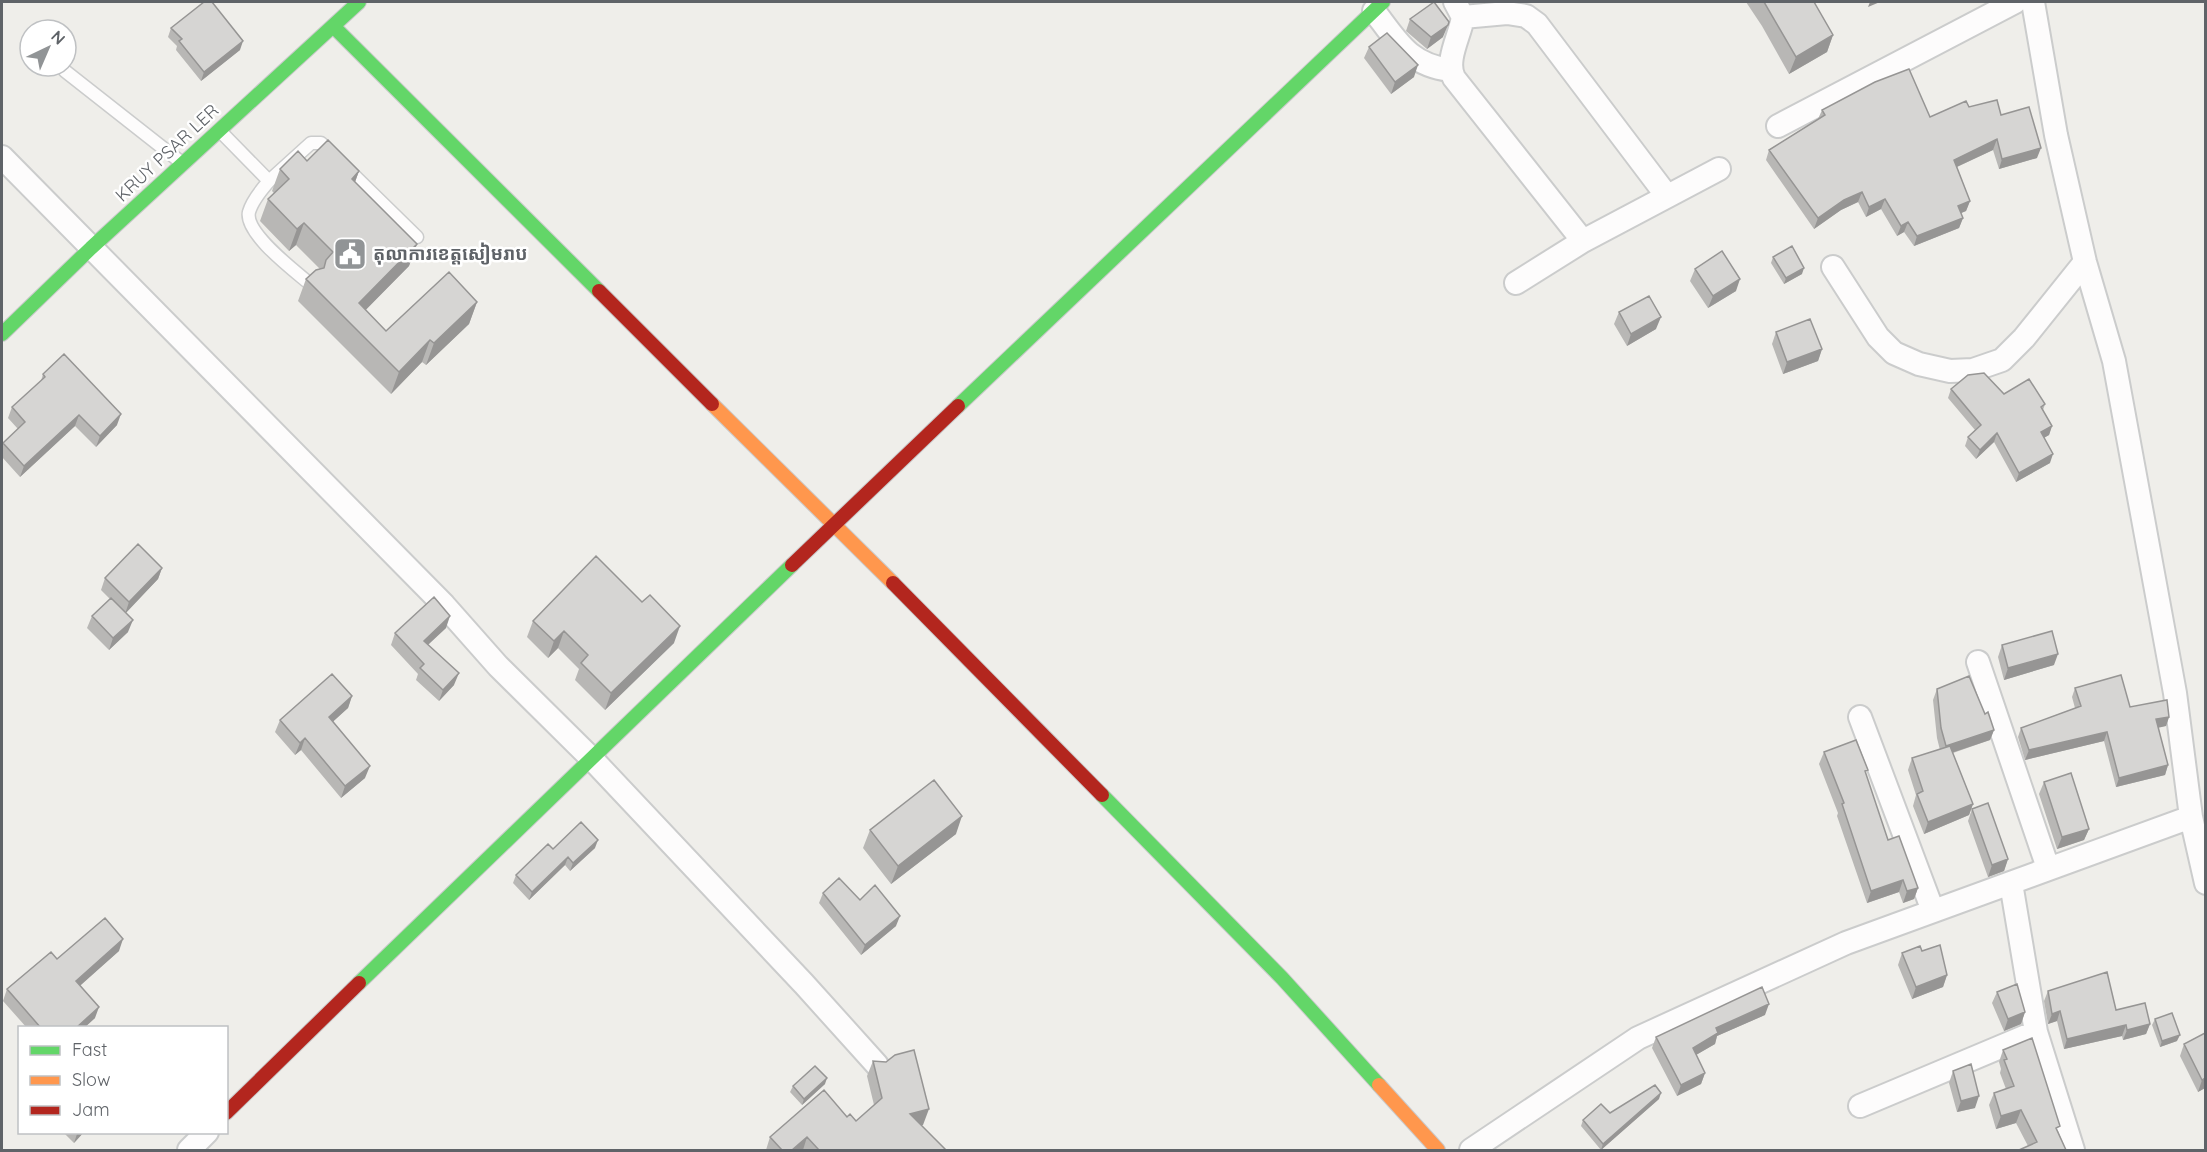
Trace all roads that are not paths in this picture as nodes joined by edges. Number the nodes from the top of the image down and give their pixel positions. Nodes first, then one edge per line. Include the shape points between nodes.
1 (358, 2) edge
2 (2015, 2) edge
3 (2033, 2) edge
4 (1378, 6) edge
5 (1459, 9) edge
6 (333, 26) junction
7 (1450, 70) junction
8 (74, 78) edge
9 (1778, 126) dead end
10 (219, 130) junction
11 (2, 157) edge
12 (183, 164) junction
13 (1719, 169) dead end
14 (269, 180) junction
15 (1667, 196) junction
16 (417, 237) dead end
17 (1583, 241) junction
18 (91, 248) junction
19 (2085, 262) junction
20 (1833, 267) dead end
21 (1516, 283) dead end
22 (310, 284) edge
23 (2, 334) edge
24 (835, 524) junction
25 (1978, 662) dead end
26 (1860, 717) dead end
27 (592, 759) junction
28 (2191, 817) junction
29 (2048, 868) junction
30 (2012, 883) junction
31 (2205, 883) edge
32 (1933, 911) junction
33 (2036, 1032) junction
34 (877, 1065) edge
35 (1860, 1106) dead end
36 (228, 1111) edge
37 (205, 1134) edge
38 (189, 1150) edge
39 (1438, 1150) edge
40 (1471, 1150) edge
41 (2073, 1150) edge

1 - 6 street, KRUY PSAR LER
2 - 9 street
3 - 19 street via 2056,135
4 - 7 street via 1406,52 1432,68
4 - 24 street
5 - 7 street
5 - 15 street via 1526,16 1537,24
6 - 10 street, KRUY PSAR LER
6 - 24 street
7 - 17 street
8 - 12 lane
10 - 12 street, KRUY PSAR LER
10 - 14 lane
11 - 18 street
12 - 18 street, KRUY PSAR LER
13 - 15 street
14 - 16 lane via 311,142 321,143
14 - 22 lane via 249,212 249,222 259,238
15 - 17 street
17 - 21 street
18 - 23 street, KRUY PSAR LER
18 - 27 street
19 - 20 street via 2002,360 1974,370 1950,371 1894,353 1878,337
19 - 28 street via 2114,361 2138,485 2175,693
24 - 27 street
24 - 39 street via 1282,978
25 - 29 street
26 - 32 street
27 - 34 street
27 - 36 street via 482,861
28 - 29 street
28 - 31 street
29 - 30 street
30 - 32 street
30 - 33 street
32 - 40 street via 1846,944 1638,1038
33 - 35 street
33 - 41 street
37 - 38 street

